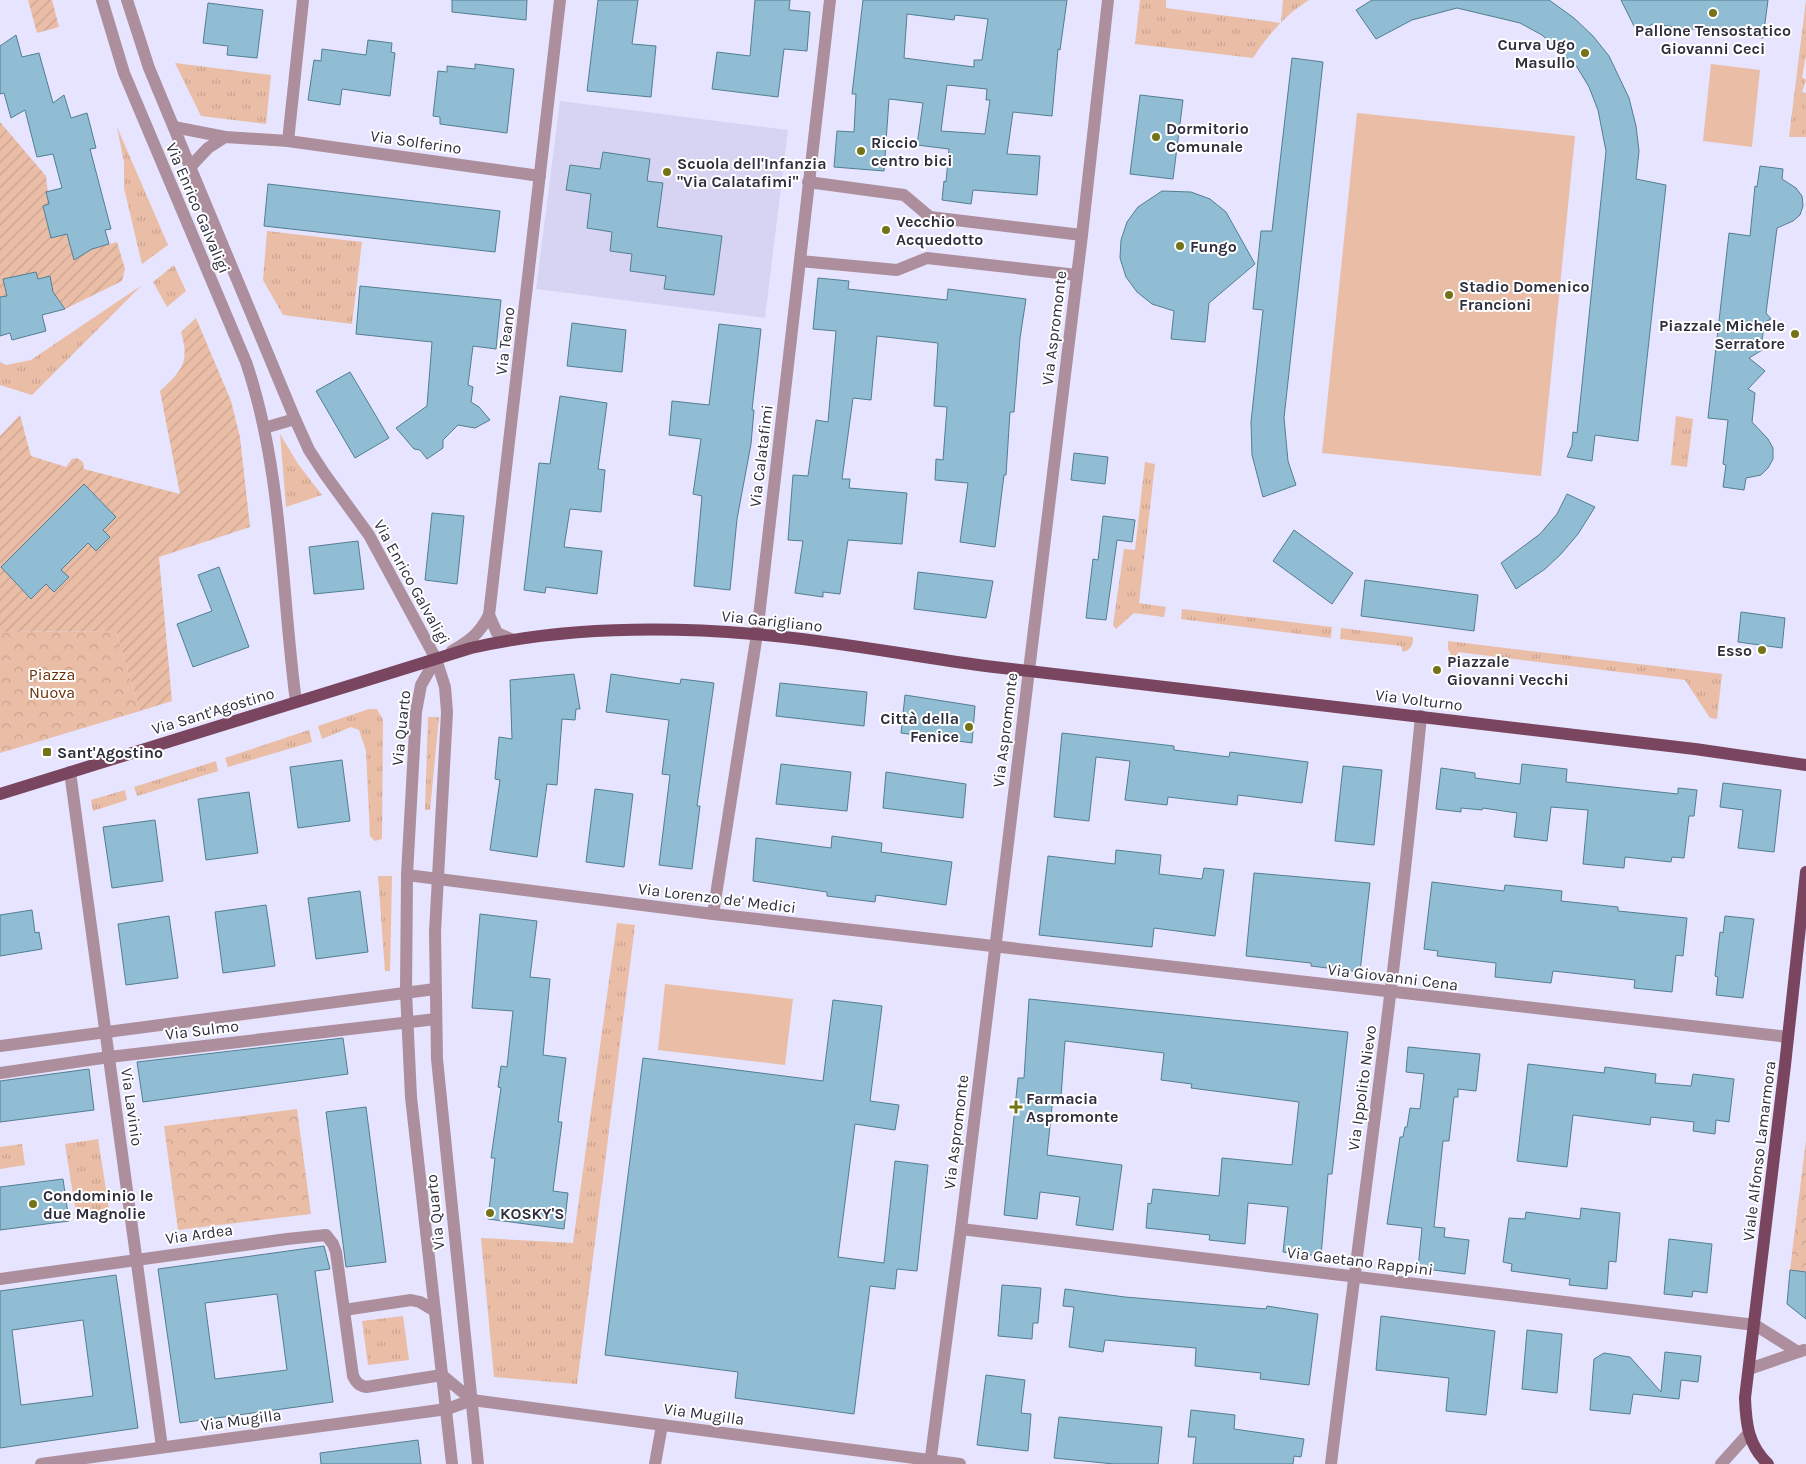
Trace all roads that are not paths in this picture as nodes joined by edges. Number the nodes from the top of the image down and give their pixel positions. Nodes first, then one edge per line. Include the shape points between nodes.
1 (102, 0) edge
2 (127, 0) edge
3 (303, 0) edge
4 (560, 0) edge
5 (830, 0) edge
6 (1108, 0) edge
7 (174, 127) junction
8 (225, 137) junction
9 (288, 141) junction
10 (190, 167) junction
11 (540, 176) junction
12 (808, 182) junction
13 (1082, 235) junction
14 (800, 261) junction
15 (1076, 275) junction
16 (295, 419) junction
17 (264, 428) junction
18 (489, 614) junction
19 (757, 634) junction
20 (511, 639) junction
21 (436, 659) junction
22 (1028, 671) junction
23 (296, 702) junction
24 (1421, 716) junction
25 (1806, 765) edge
26 (70, 772) junction
27 (0, 794) edge
28 (1806, 872) edge
29 (407, 875) junction
30 (437, 878) junction
31 (713, 914) junction
32 (995, 946) junction
33 (435, 990) junction
34 (406, 992) junction
35 (1391, 993) junction
36 (436, 1019) junction
37 (407, 1021) junction
38 (106, 1032) junction
39 (1788, 1037) junction
40 (0, 1046) edge
41 (109, 1057) junction
42 (0, 1072) edge
43 (961, 1229) junction
44 (137, 1259) junction
45 (1353, 1277) junction
46 (0, 1279) edge
47 (344, 1310) junction
48 (435, 1311) junction
49 (1755, 1325) junction
50 (1802, 1351) edge
51 (1749, 1369) junction
52 (442, 1375) junction
53 (472, 1400) junction
54 (447, 1409) junction
55 (662, 1425) junction
56 (1748, 1434) junction
57 (162, 1447) junction
58 (931, 1462) edge
59 (40, 1464) edge
60 (452, 1464) edge
61 (478, 1464) edge
62 (655, 1464) edge
63 (960, 1464) edge
64 (1331, 1464) edge
65 (1721, 1464) edge
66 (1768, 1464) edge

1 - 17 street, Via Enrico Galvaligi via 124,74 246,362
2 - 7 street, Via Enrico Galvaligi via 149,68
3 - 9 street
4 - 11 street, Via Teano
5 - 12 street, Via Calatafimi
6 - 13 street, Via Aspromonte
7 - 8 street, Via Solferino
7 - 10 street, Via Enrico Galvaligi
8 - 9 street, Via Solferino
8 - 10 street via 208,148
9 - 11 street, Via Solferino
10 - 16 street, Via Enrico Galvaligi
11 - 18 street, Via Teano
12 - 13 street via 904,195 930,217
12 - 14 street, Via Calatafimi
13 - 15 street, Via Aspromonte
14 - 15 street via 897,270 927,258
14 - 19 street, Via Calatafimi
15 - 22 street, Via Aspromonte
16 - 17 street
16 - 21 street, Via Enrico Galvaligi via 324,474 369,535
17 - 23 street, Via Enrico Galvaligi
18 - 20 street via 497,633
18 - 21 street, Via Teano via 480,631 468,642
19 - 20 main road, Via Garigliano via 617,629
19 - 22 main road, Via Garigliano
19 - 31 street, Via Calatafimi
20 - 21 main road, Via Garigliano
21 - 23 main road, Via Sant'Agostino
21 - 29 street, Via Quarto via 421,685 416,712
21 - 30 street, Via Quarto via 445,687 447,712
22 - 24 main road, Via Volturno
22 - 32 street, Via Aspromonte
23 - 26 main road, Via Sant'Agostino
24 - 25 main road, Via Volturno
24 - 35 street, Via Ippolito Nievo
26 - 27 main road, Via Sant'Agostino
26 - 38 street, Via Lavinio
28 - 39 main road, Viale Alfonso Lamarmora
29 - 30 street
29 - 34 street, Via Quarto
30 - 31 street, Via Lorenzo de' Medici
30 - 33 street, Via Quarto
31 - 32 street, Via Lorenzo de' Medici
32 - 35 street, Via Giovanni Cena
32 - 43 street, Via Aspromonte
33 - 34 street
33 - 36 street, Via Quarto
34 - 37 street, Via Quarto
34 - 38 street, Via Sulmo
35 - 39 street, Via Giovanni Cena
35 - 45 street, Via Ippolito Nievo
36 - 37 street
36 - 53 street, Via Quarto via 443,1138
37 - 41 street, Via Sulmo
37 - 48 street, Via Quarto via 411,1097
38 - 40 street, Via Sulmo
38 - 41 street, Via Lavinio
39 - 49 main road, Viale Alfonso Lamarmora
41 - 42 street, Via Sulmo
41 - 44 street, Via Lavinio
43 - 45 street, Via Gaetano Rappini
43 - 58 street, Via Aspromonte
44 - 46 street, Via Ardea
44 - 47 street, Via Ardea via 326,1235 336,1252
44 - 57 street, Via Lavinio
45 - 49 street, Via Gaetano Rappini
45 - 64 street, Via Ippolito Nievo
47 - 48 street via 411,1300
47 - 52 street, Via Ardea via 353,1376 360,1386
48 - 52 street, Via Quarto
49 - 50 street
49 - 51 main road, Viale Alfonso Lamarmora
50 - 51 street
51 - 56 main road, Viale Alfonso Lamarmora via 1745,1398
52 - 53 street
52 - 54 street, Via Quarto
53 - 54 street
53 - 55 street, Via Mugilla
53 - 61 street, Via Quarto
54 - 57 street, Via Mugilla
54 - 60 street, Via Quarto
55 - 58 street, Via Mugilla
55 - 62 street
56 - 65 street
56 - 66 main road
57 - 59 street, Via Mugilla
58 - 63 street, Via Mugilla

